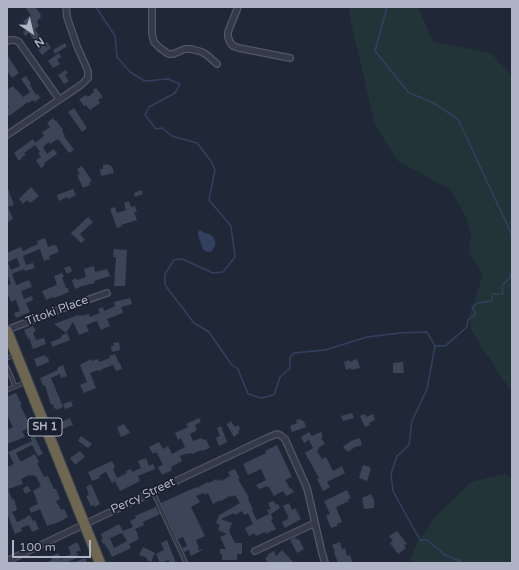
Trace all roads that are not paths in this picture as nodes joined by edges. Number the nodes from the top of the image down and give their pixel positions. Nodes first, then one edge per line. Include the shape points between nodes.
1 (66, 7) edge
2 (238, 7) edge
3 (152, 8) edge
4 (7, 41) edge
5 (290, 58) dead end
6 (217, 64) dead end
7 (59, 100) junction
8 (7, 135) edge
9 (107, 293) dead end
10 (7, 330) edge
11 (12, 356) edge
12 (7, 367) edge
13 (27, 381) junction
14 (15, 386) junction
15 (7, 390) edge
16 (153, 492) junction
17 (315, 522) junction
18 (84, 525) junction
19 (255, 551) dead end
20 (7, 561) edge
21 (100, 563) edge
22 (186, 563) edge
23 (325, 563) edge

1 - 7 street via 67,17 88,71 88,78
2 - 5 street via 228,32 233,46
3 - 6 street via 152,34 154,42 160,48 169,54 191,49 202,52
4 - 7 street via 15,40 22,46
7 - 8 street
9 - 10 street, Titoki Place
10 - 11 highway, SH 1
11 - 13 highway, SH 1
12 - 14 lane
13 - 14 lane
13 - 18 highway, SH 1
14 - 15 lane
16 - 17 street, Percy Street via 277,434 283,436 302,476
16 - 18 street, Percy Street
16 - 22 lane
17 - 19 street
17 - 23 street
18 - 20 street, Percy Street
18 - 21 highway, SH 1

